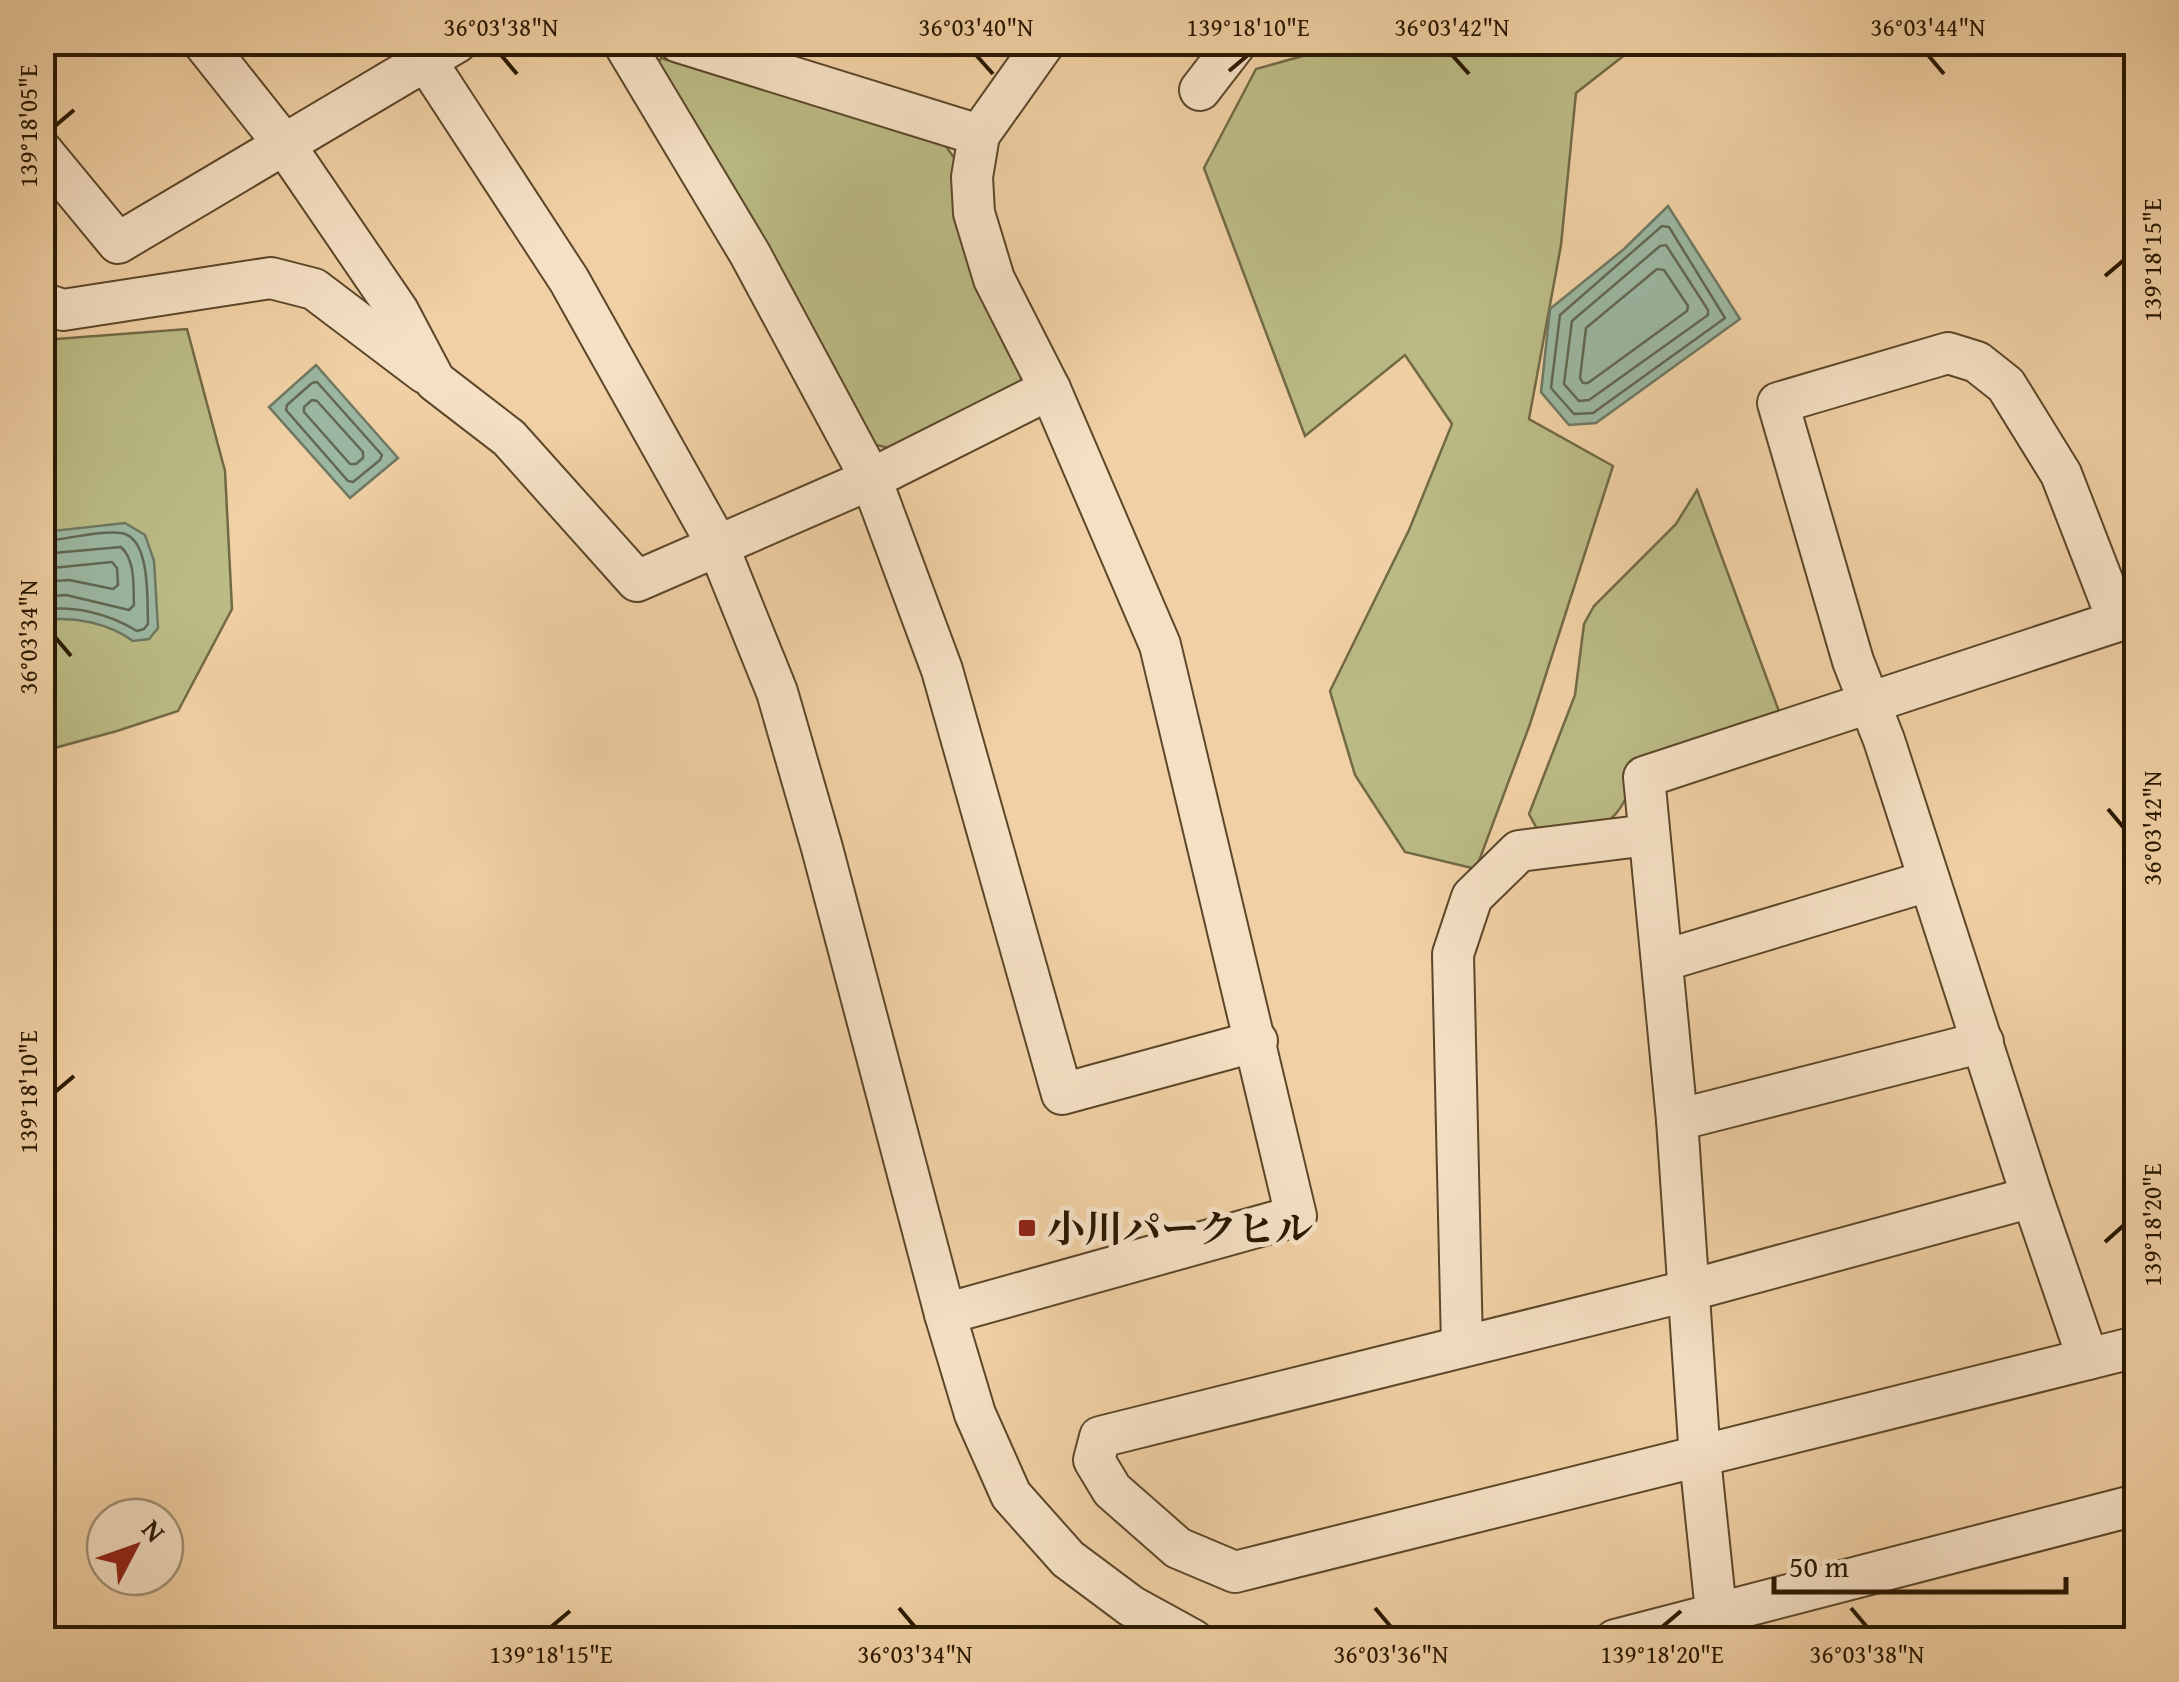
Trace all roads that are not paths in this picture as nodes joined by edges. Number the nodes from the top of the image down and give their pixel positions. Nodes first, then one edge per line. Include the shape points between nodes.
1 (202, 42) edge
2 (623, 42) edge
3 (680, 42) edge
4 (1046, 42) edge
5 (1236, 42) edge
6 (431, 49) edge
7 (1200, 90) dead end
8 (979, 135) junction
9 (284, 144) junction
10 (42, 151) edge
11 (42, 302) edge
12 (434, 381) junction
13 (1050, 389) junction
14 (871, 478) junction
15 (718, 546) junction
16 (2127, 618) edge
17 (1869, 703) junction
18 (1648, 835) junction
19 (1928, 881) junction
20 (1662, 961) junction
21 (1257, 1041) junction
22 (1983, 1042) junction
23 (1677, 1120) junction
24 (2032, 1197) junction
25 (1688, 1291) junction
26 (945, 1314) junction
27 (1462, 1346) junction
28 (2136, 1347) edge
29 (2088, 1358) junction
30 (1700, 1458) junction
31 (2136, 1504) edge
32 (1719, 1626) edge
33 (1193, 1640) edge
34 (1614, 1640) edge

1 - 9 street
2 - 14 street via 750,254
3 - 8 street
4 - 8 street
5 - 7 street
6 - 9 street
6 - 15 street
8 - 13 street via 974,213 994,279
9 - 10 street via 118,243
9 - 12 street via 398,310
11 - 12 street via 63,310 271,278 314,289
12 - 15 street via 509,438 638,580
13 - 14 street
13 - 21 street via 1160,645
14 - 15 street
14 - 21 street via 942,670 1062,1094
15 - 26 street via 777,692
16 - 17 street
16 - 17 street via 2061,474 2006,385 1977,362 1948,353 1778,403
17 - 18 street via 1644,777
17 - 19 street
18 - 20 street
18 - 27 street via 1519,852 1472,896 1461,922 1453,954
19 - 20 street
19 - 22 street
20 - 23 street
21 - 26 street via 1296,1216
22 - 23 street
22 - 24 street
23 - 25 street
24 - 25 street
24 - 29 street
25 - 27 street
25 - 30 street
26 - 33 street via 975,1414 1010,1496 1068,1559 1131,1606
27 - 30 street via 1100,1437 1094,1460 1112,1490 1178,1548 1234,1572
28 - 29 street
29 - 30 street
30 - 32 street
31 - 32 street
32 - 34 street

